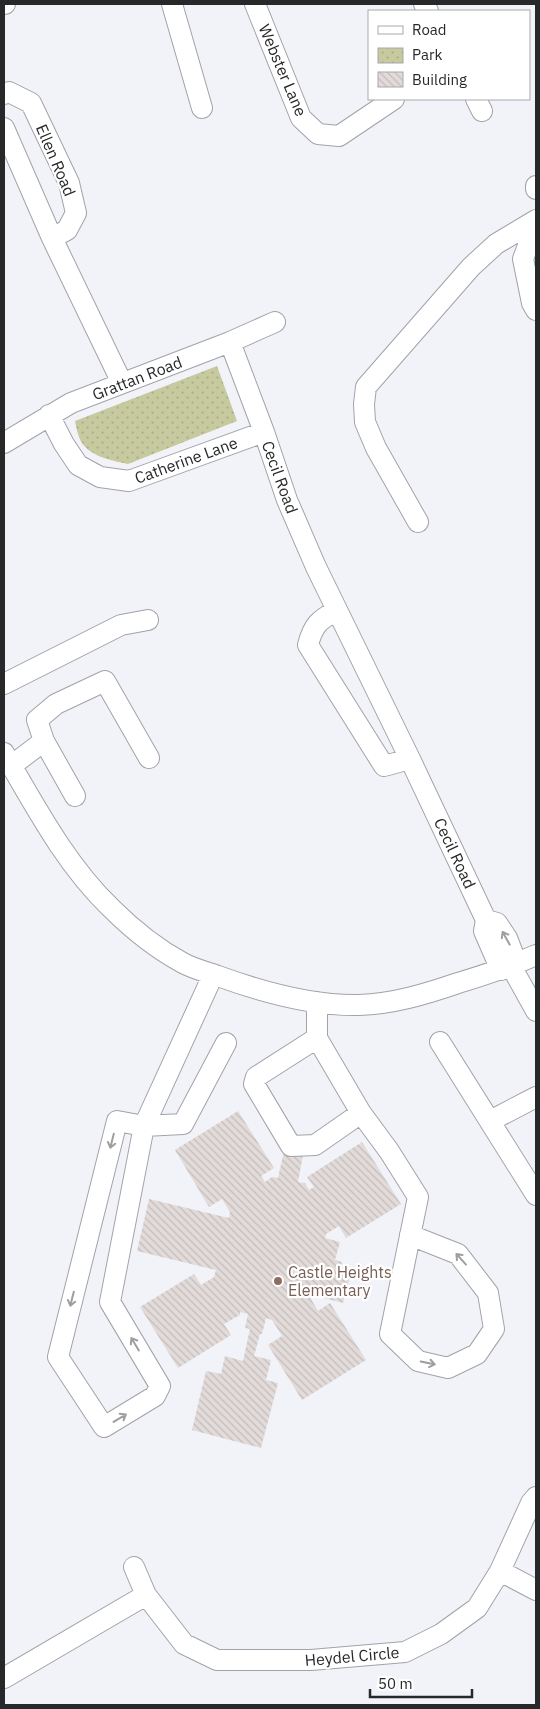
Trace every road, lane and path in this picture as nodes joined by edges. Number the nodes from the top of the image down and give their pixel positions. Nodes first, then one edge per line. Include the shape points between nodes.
1 (172, 4) edge
2 (255, 4) edge
3 (4, 94) edge
4 (393, 100) edge
5 (202, 108) dead end
6 (4, 128) edge
7 (536, 220) edge
8 (536, 224) edge
9 (52, 238) junction
10 (536, 310) edge
11 (275, 322) dead end
12 (230, 342) junction
13 (122, 383) junction
14 (49, 415) junction
15 (264, 432) junction
16 (4, 441) edge
17 (418, 522) dead end
18 (337, 610) junction
19 (148, 620) dead end
20 (4, 684) edge
21 (44, 740) junction
22 (149, 758) dead end
23 (8, 759) edge
24 (410, 759) junction
25 (75, 796) dead end
26 (536, 955) edge
27 (510, 966) junction
28 (213, 975) junction
29 (318, 1002) junction
30 (536, 1011) edge
31 (318, 1038) junction
32 (440, 1042) dead end
33 (226, 1043) dead end
34 (536, 1097) edge
35 (361, 1113) junction
36 (490, 1121) junction
37 (144, 1126) junction
38 (536, 1195) edge
39 (410, 1234) junction
40 (536, 1497) edge
41 (134, 1567) dead end
42 (500, 1571) junction
43 (536, 1590) edge
44 (146, 1596) junction
45 (4, 1678) edge

1 - 5 street
2 - 4 street, Webster Lane via 301,118 318,134 339,136
3 - 9 street, Ellen Road via 9,92 31,102 69,183 76,213 67,230
6 - 9 street
7 - 17 street via 496,244 471,267 366,387 365,422
8 - 10 street via 523,259
9 - 13 street
11 - 12 street, Grattan Road
12 - 13 street, Grattan Road
12 - 15 street, Cecil Road
13 - 14 street, Grattan Road
14 - 15 street, Catherine Lane via 78,465 100,477 129,481
14 - 16 street, Grattan Road
15 - 18 street, Cecil Road via 287,500
18 - 24 street, Cecil Road
18 - 24 street via 323,617 312,630 308,645 384,766
19 - 20 street via 121,625
21 - 22 street via 37,720 56,704 106,681
21 - 23 street
21 - 25 street
23 - 28 street via 67,855 110,908 162,951
24 - 27 street, Cecil Road via 486,920 484,931
26 - 27 street
27 - 29 street via 414,998 360,1005
27 - 30 street
28 - 29 street
28 - 37 street
29 - 31 street
31 - 35 street
31 - 35 street via 256,1077 254,1084 291,1146 316,1145
32 - 36 street
33 - 37 street via 183,1124
34 - 36 street
35 - 39 street via 418,1197
36 - 38 street
37 -> 37 street via 117,1121 58,1357 104,1427 155,1396 160,1386 110,1302
39 -> 39 street via 390,1334 418,1361 448,1368 477,1354 494,1329 488,1293 458,1254
40 - 42 street, Heydel Circle
41 - 44 street, Heydel Circle
42 - 43 street
42 - 44 street, Heydel Circle via 476,1608 441,1634 405,1652 311,1660 218,1660 184,1644
44 - 45 street

